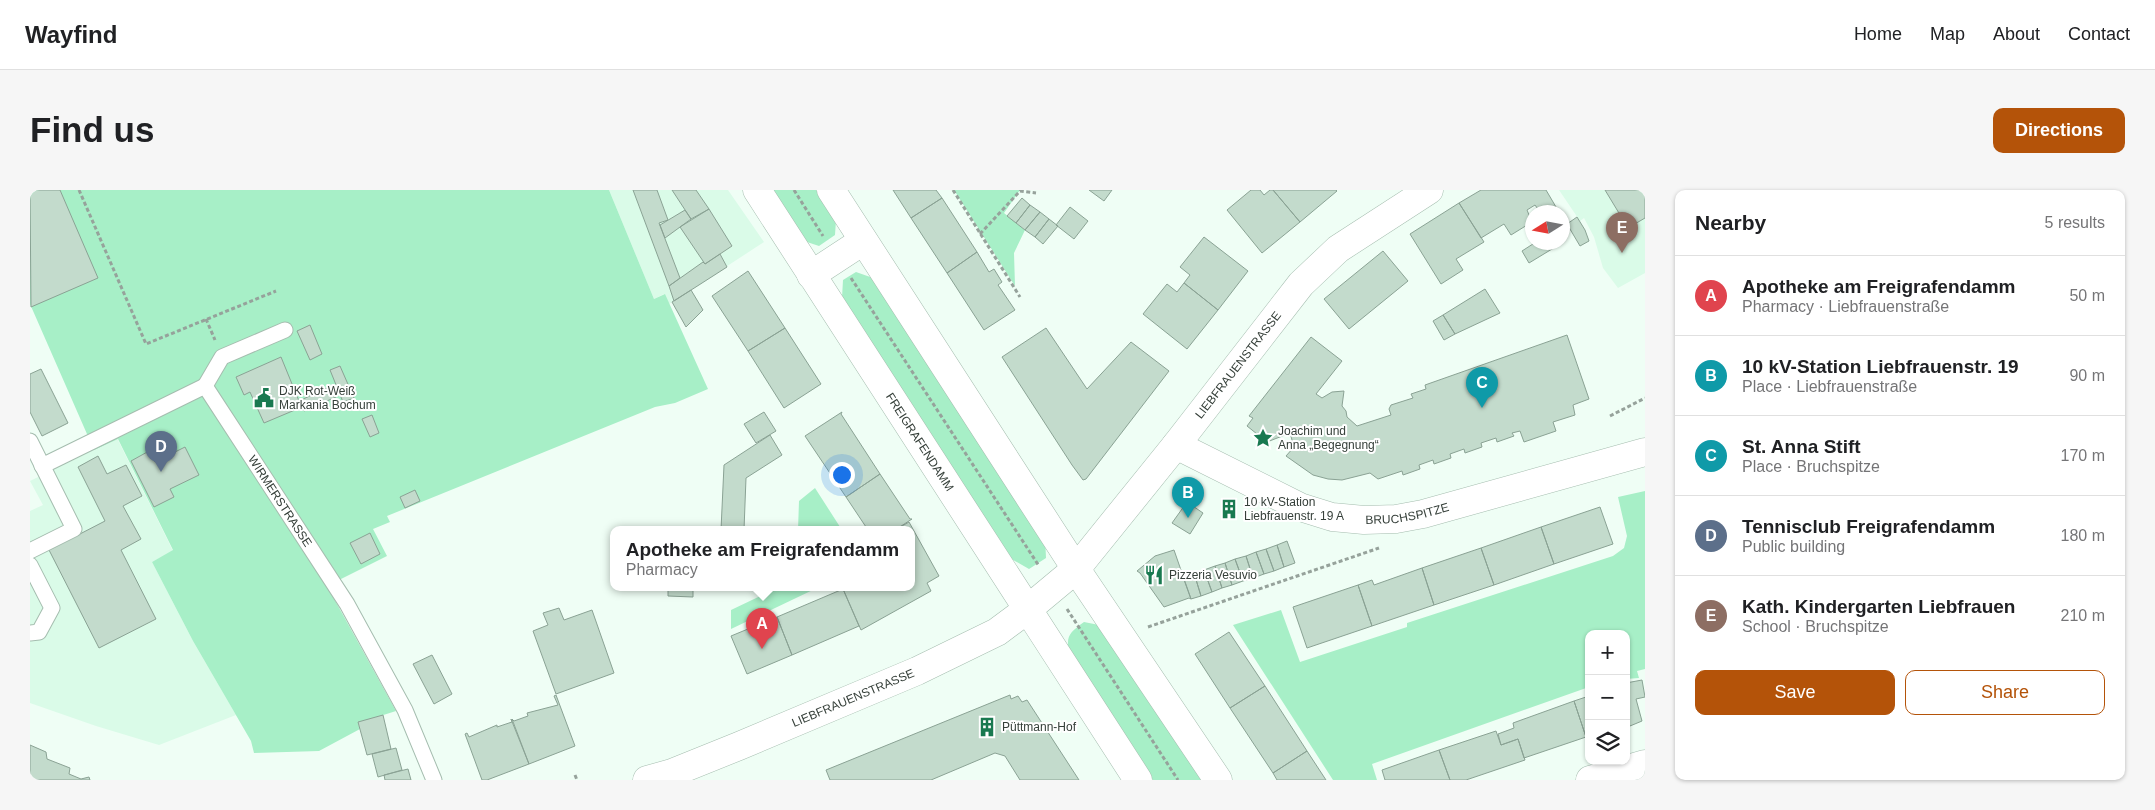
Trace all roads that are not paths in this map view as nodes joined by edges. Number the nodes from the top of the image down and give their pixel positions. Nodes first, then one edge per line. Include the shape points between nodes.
1 (757, 190) edge
2 (831, 190) edge
3 (1430, 190) edge
4 (863, 241) junction
5 (811, 275) junction
6 (285, 330) dead end
7 (205, 386) junction
8 (30, 441) edge
9 (1176, 445) junction
10 (1645, 452) edge
11 (42, 466) junction
12 (30, 551) edge
13 (30, 565) edge
14 (1076, 569) junction
15 (1028, 610) junction
16 (30, 633) edge
17 (1645, 764) edge
18 (664, 778) edge
19 (434, 780) edge
20 (1138, 780) edge
21 (1218, 780) edge
22 (1590, 780) edge

1 - 5 street, FREIGRAFENDAMM
2 - 4 street
3 - 9 street, LIEBFRAUENSTRASSE via 1338,248 1301,284
4 - 5 street
4 - 14 street
5 - 15 street, FREIGRAFENDAMM
6 - 7 lane via 222,357
7 - 11 lane
7 - 19 lane, WIRMERSTRASSE via 347,604 405,710
8 - 11 lane
9 - 10 street, BRUCHSPITZE via 1300,507 1332,517 1364,520 1423,514
9 - 14 street, LIEBFRAUENSTRASSE
11 - 12 lane via 74,529
13 - 16 lane via 52,608 39,632
14 - 15 street
14 - 21 street
15 - 18 street, LIEBFRAUENSTRASSE via 997,632 917,671
15 - 20 street, FREIGRAFENDAMM
17 - 22 street

